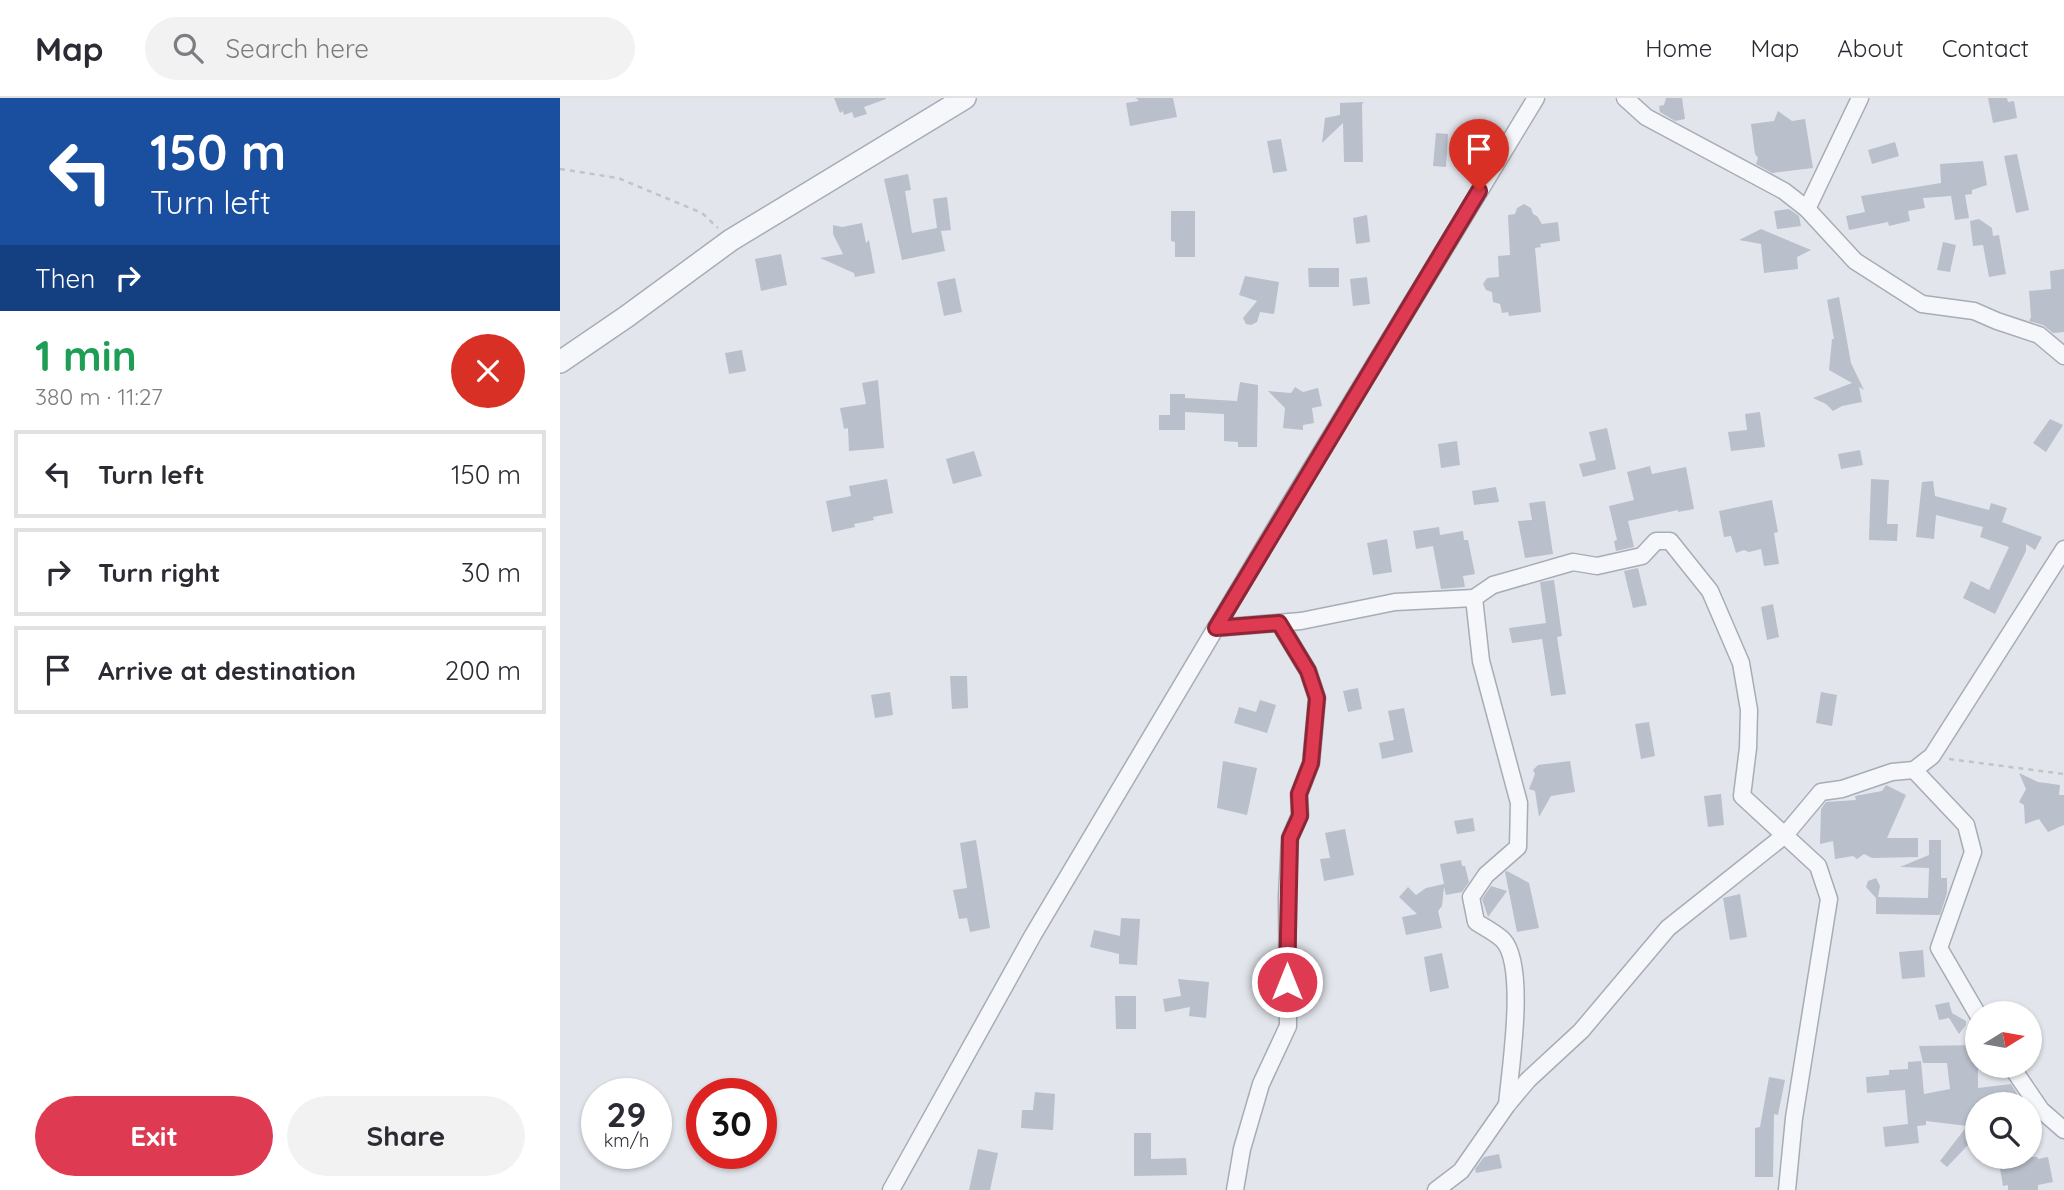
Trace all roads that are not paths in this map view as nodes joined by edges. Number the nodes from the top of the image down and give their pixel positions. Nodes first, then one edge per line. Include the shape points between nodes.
1 (965, 98) edge
2 (1536, 98) edge
3 (1625, 98) edge
4 (1860, 98) edge
5 (1807, 209) junction
6 (2064, 356) edge
7 (560, 362) edge
8 (2064, 549) edge
9 (1474, 598) junction
10 (1279, 623) junction
11 (1216, 628) junction
12 (1914, 770) junction
13 (1785, 835) junction
14 (1970, 1001) edge
15 (2019, 1078) edge
16 (1507, 1105) junction
17 (2064, 1130) edge
18 (891, 1190) edge
19 (1235, 1190) edge
20 (1436, 1190) edge
21 (1787, 1190) edge

1 - 7 street via 732,240
2 - 11 street
3 - 5 street via 1646,117 1784,191
4 - 5 street
5 - 6 street via 1855,261 1922,304 1973,311 2039,335
8 - 12 street via 1932,756
9 - 10 street via 1395,602
9 - 13 street via 1493,585 1573,562 1597,566 1642,556 1656,541 1670,541 1710,591 1741,663 1749,710 1742,796
9 - 16 street via 1481,661 1519,803 1518,847 1486,875 1471,897 1476,922 1504,941 1516,974
10 - 11 street
10 - 19 street via 1308,671 1317,698 1311,763 1299,794 1300,816 1290,838 1288,1026 1261,1084
11 - 18 street via 1033,935
12 - 13 street via 1821,792
12 - 14 street via 1966,825 1973,852 1939,948
13 - 16 street via 1668,928 1581,1031
13 - 21 street via 1818,866 1829,899
15 - 17 street via 2041,1110
16 - 20 street via 1461,1171

